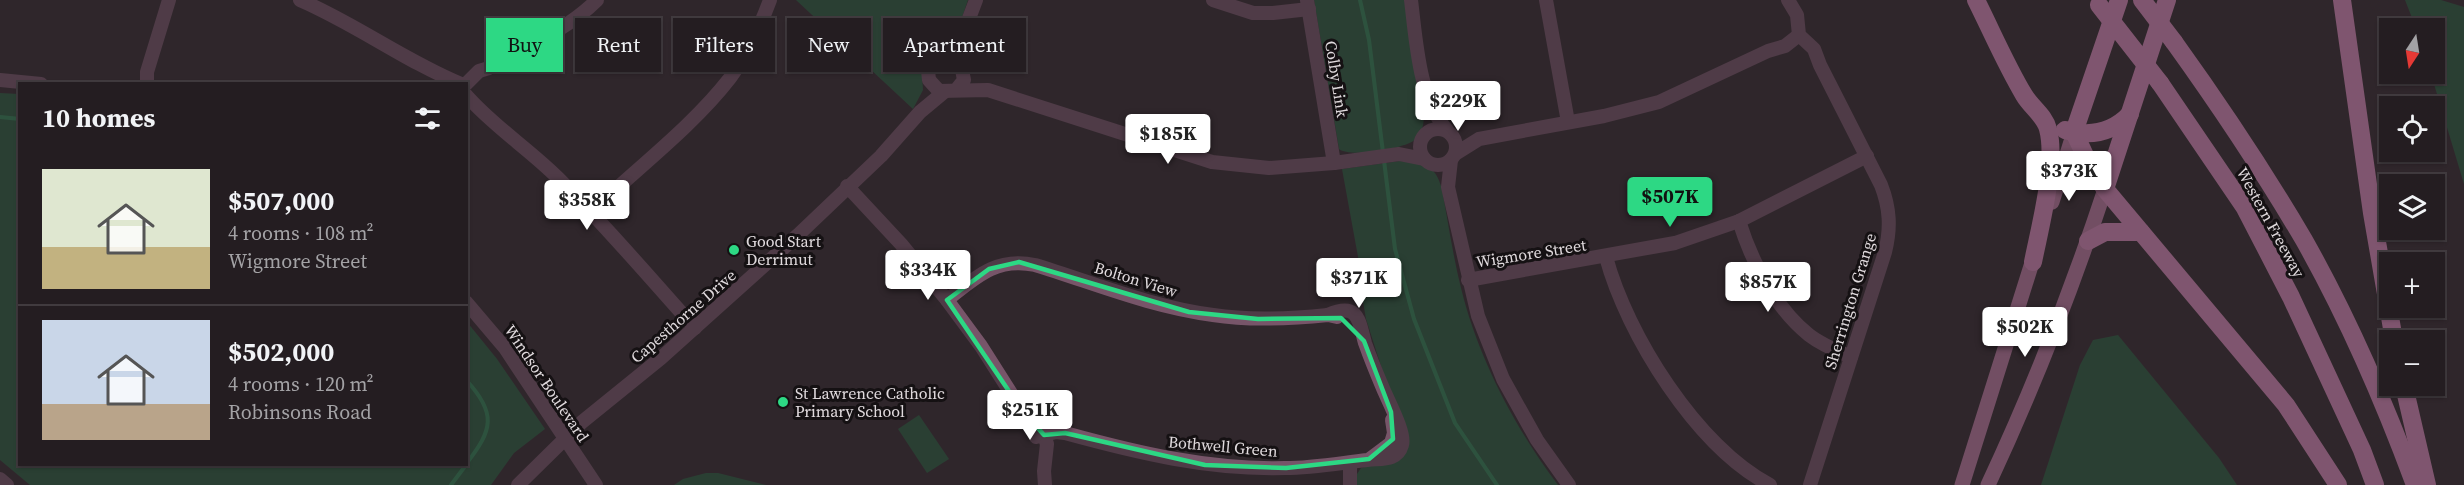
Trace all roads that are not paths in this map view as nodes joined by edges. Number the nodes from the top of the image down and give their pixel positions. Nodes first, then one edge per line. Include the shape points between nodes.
1 (169, 0) edge
2 (300, 0) edge
3 (597, 0) edge
4 (770, 0) edge
5 (976, 0) edge
6 (1213, 0) edge
7 (1411, 0) edge
8 (1546, 0) edge
9 (1976, 0) edge
10 (2119, 0) edge
11 (2142, 0) edge
12 (2168, 0) edge
13 (2342, 0) edge
14 (1789, 2) edge
15 (2097, 3) edge
16 (1308, 5) edge
17 (969, 18) edge
18 (1795, 38) junction
19 (429, 71) junction
20 (930, 72) edge
21 (963, 72) edge
22 (968, 72) edge
23 (147, 78) edge
24 (0, 80) edge
25 (929, 81) junction
26 (20, 82) edge
27 (441, 82) edge
28 (452, 82) edge
29 (468, 87) edge
30 (988, 90) junction
31 (468, 91) edge
32 (950, 91) junction
33 (1428, 102) junction
34 (920, 112) junction
35 (2131, 112) junction
36 (2040, 115) junction
37 (1568, 122) junction
38 (2074, 132) junction
39 (1450, 133) junction
40 (1423, 137) junction
41 (1479, 139) junction
42 (1399, 154) junction
43 (1867, 156) junction
44 (1453, 157) junction
45 (1427, 161) junction
46 (1334, 163) junction
47 (847, 186) junction
48 (1448, 188) junction
49 (2105, 189) junction
50 (591, 212) junction
51 (1739, 221) junction
52 (2141, 232) junction
53 (2088, 241) junction
54 (1606, 257) junction
55 (2033, 262) junction
56 (1468, 280) junction
57 (947, 300) junction
58 (468, 304) edge
59 (695, 328) junction
60 (2392, 330) edge
61 (1851, 357) junction
62 (2406, 396) edge
63 (567, 439) junction
64 (1041, 440) junction
65 (1392, 451) joint
66 (1344, 464) junction
67 (1044, 478) edge
68 (0, 479) edge
69 (7, 485) edge
70 (518, 485) edge
71 (596, 485) edge
72 (1343, 485) edge
73 (1350, 485) edge
74 (1569, 485) edge
75 (1770, 485) edge
76 (1809, 485) edge
77 (1962, 485) edge
78 (1988, 485) edge
79 (2338, 485) edge
80 (2375, 485) edge
81 (2415, 485) edge
82 (2427, 485) edge

1 - 23 street
2 - 19 street
3 - 29 street via 558,30 489,68
4 - 50 street via 749,49 712,100
5 - 17 street
6 - 16 street via 1253,13
7 - 33 street
8 - 37 street
9 - 36 highway via 2020,89
10 - 38 highway
11 - 81 highway, Western Freeway, bridge via 2235,127 2304,241 2352,333
12 - 35 highway
13 - 60 highway
14 - 18 street, Sherrington Grange via 1797,15
15 - 80 highway, Western Freeway, bridge via 2160,83 2245,208 2291,297
16 - 46 street, Colby Link
18 - 37 street via 1782,40 1768,51 1659,102
18 - 43 street, Sherrington Grange via 1814,49
19 - 27 street
19 - 28 street
20 - 25 street
21 - 32 street via 964,80
22 - 30 street
24 - 26 street
25 - 32 street via 935,89
25 - 34 street, Capesthorne Drive
30 - 32 street
30 - 46 street via 1212,162 1269,168
31 - 50 street via 492,120
32 - 34 street, Capesthorne Drive
33 - 39 street via 1437,120
33 - 40 street
34 - 47 street, Capesthorne Drive via 881,156
35 - 38 highway via 2106,131
35 - 49 highway
36 - 38 highway
36 - 55 highway via 2049,131 2049,172
37 - 41 street
38 - 49 highway
38 - 55 main road
39 - 40 street via 1436,128
39 - 41 street
39 - 44 street via 1456,144
40 - 42 street
40 - 45 street via 1419,147
41 - 44 street
42 - 45 street
42 - 46 street
43 - 51 street, Wigmore Street
43 - 61 street, Sherrington Grange via 1885,195 1889,233
44 - 45 street via 1441,165
44 - 48 street
45 - 48 street
47 - 57 street via 902,244
47 - 59 street, Capesthorne Drive
48 - 56 street
49 - 52 highway
49 - 53 main road
50 - 59 street
51 - 54 street, Wigmore Street via 1675,243
51 - 61 street via 1761,272 1790,316 1819,342
52 - 53 highway via 2104,232
52 - 79 highway via 2286,405
53 - 78 main road
54 - 56 street, Wigmore Street
54 - 75 street via 1634,329 1672,390 1712,438
55 - 77 main road
56 - 74 street via 1503,379 1537,440
57 - 64 street
57 - 65 street, Bolton View via 989,269 1019,262 1189,312 1258,319 1328,315 1350,322 1364,340 1391,412
58 - 63 street, Windsor Boulevard via 505,348
59 - 63 street, Capesthorne Drive via 582,422
61 - 76 street, Sherrington Grange
62 - 82 highway
63 - 70 street, Capesthorne Drive
63 - 71 street, Windsor Boulevard
64 - 66 street, Bothwell Green via 1056,432 1206,465 1286,468
64 - 67 street
65 - 66 street, Bothwell Green
66 - 72 street
66 - 73 street
68 - 69 street

